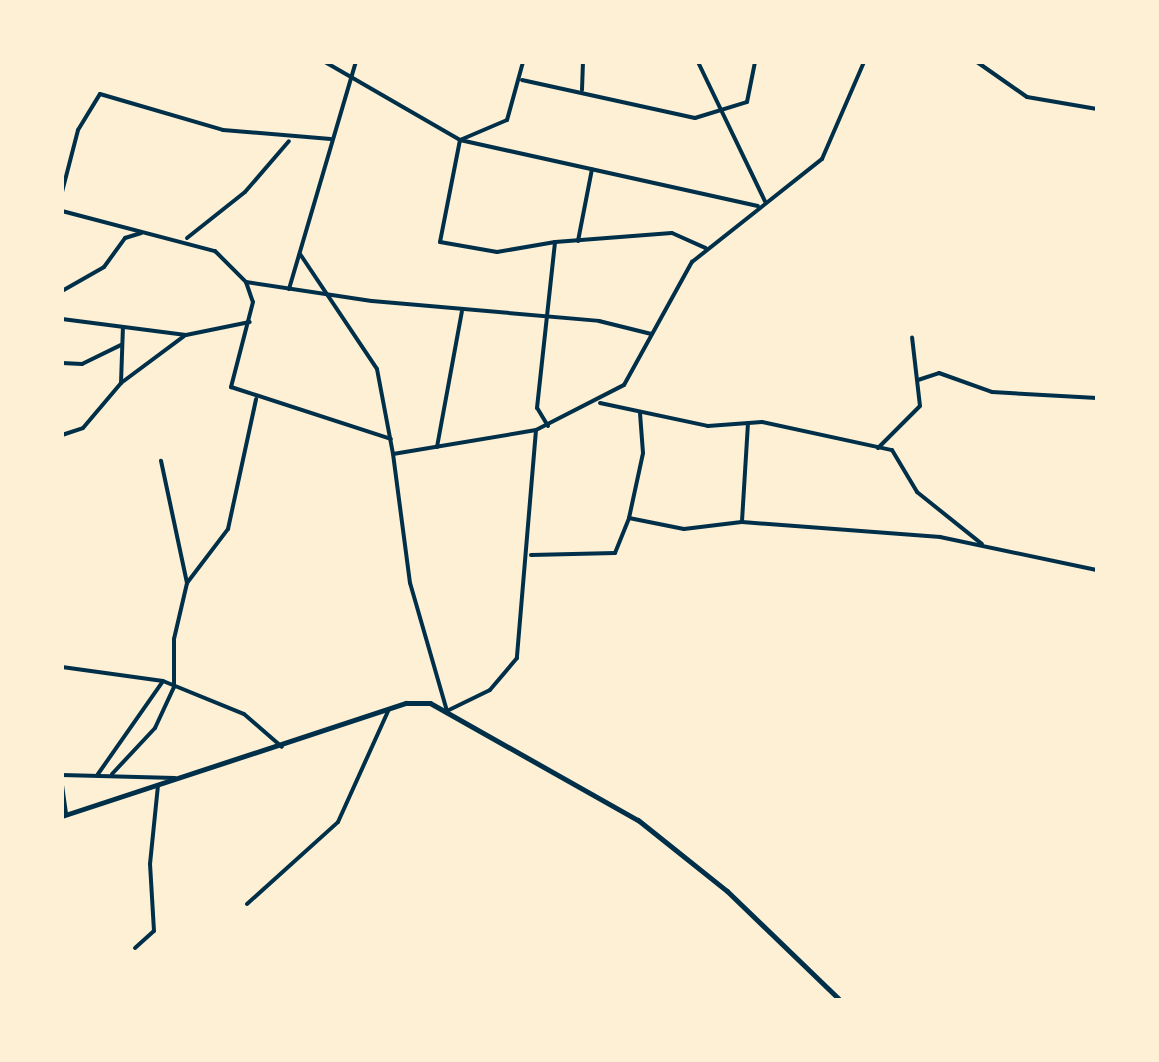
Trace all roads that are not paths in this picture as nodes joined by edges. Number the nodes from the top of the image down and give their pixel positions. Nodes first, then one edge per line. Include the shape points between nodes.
1 (325, 62) edge
2 (356, 62) edge
3 (523, 62) edge
4 (583, 62) edge
5 (698, 62) edge
6 (755, 62) edge
7 (864, 62) edge
8 (980, 63) edge
9 (522, 80) junction
10 (350, 81) junction
11 (582, 90) junction
12 (1097, 109) edge
13 (721, 113) junction
14 (331, 139) junction
15 (291, 140) junction
16 (460, 140) junction
17 (592, 169) junction
18 (62, 192) edge
19 (765, 201) junction
20 (758, 206) junction
21 (62, 211) edge
22 (143, 232) junction
23 (187, 238) junction
24 (578, 241) junction
25 (555, 242) junction
26 (706, 248) junction
27 (300, 254) junction
28 (246, 282) junction
29 (289, 289) junction
30 (62, 291) edge
31 (326, 294) junction
32 (462, 311) junction
33 (545, 317) junction
34 (62, 319) edge
35 (250, 322) junction
36 (123, 327) junction
37 (652, 334) junction
38 (186, 335) junction
39 (912, 337) dead end
40 (121, 345) junction
41 (62, 363) edge
42 (918, 380) junction
43 (121, 383) junction
44 (256, 398) junction
45 (1097, 398) edge
46 (600, 403) junction
47 (640, 413) junction
48 (748, 423) junction
49 (548, 426) junction
50 (536, 430) junction
51 (62, 435) edge
52 (391, 439) junction
53 (437, 447) junction
54 (878, 448) junction
55 (393, 454) junction
56 (161, 461) dead end
57 (629, 518) junction
58 (742, 522) junction
59 (983, 546) junction
60 (530, 555) junction
61 (1097, 570) edge
62 (187, 583) junction
63 (62, 667) edge
64 (163, 681) junction
65 (174, 687) junction
66 (389, 709) junction
67 (447, 711) junction
68 (282, 747) junction
69 (98, 774) junction
70 (112, 774) junction
71 (62, 775) edge
72 (192, 776) junction
73 (62, 785) edge
74 (158, 785) junction
75 (64, 815) edge
76 (247, 904) dead end
77 (135, 948) dead end
78 (840, 1000) edge

1 - 10 street
2 - 10 street
3 - 9 street
4 - 11 street
5 - 13 street
6 - 13 street via 747,102
7 - 19 street via 822,159 796,186
8 - 12 street via 1027,97
9 - 11 street
9 - 16 street via 507,120
10 - 14 street
10 - 16 street
11 - 13 street via 686,117
13 - 19 street
14 - 15 street
14 - 27 street
15 - 18 street via 177,120 100,94 78,130
15 - 23 street via 245,192
16 - 17 street
16 - 25 street via 446,185 441,244 497,252
17 - 20 street
17 - 24 street
19 - 20 street
20 - 26 street
21 - 22 street
22 - 23 street
22 - 30 street via 125,238 104,267
23 - 28 street via 215,251
24 - 25 street
24 - 26 street via 672,233
25 - 33 street
26 - 37 street
27 - 29 street
27 - 31 street
28 - 29 street
28 - 35 street
29 - 31 street
31 - 32 street
31 - 52 street via 377,369
32 - 33 street
32 - 53 street
33 - 37 street
33 - 49 street via 537,408
34 - 36 street
35 - 38 street
35 - 44 street via 228,379 234,390
36 - 38 street
36 - 40 street
37 - 46 street via 631,376
38 - 43 street
39 - 42 street
40 - 41 street via 82,364
40 - 43 street
42 - 45 street via 939,373 992,392
42 - 54 street via 918,410
43 - 51 street via 83,428
44 - 52 street
44 - 62 street via 228,529
46 - 47 street
46 - 49 street
47 - 48 street via 716,427
47 - 57 street via 643,453
48 - 54 street
48 - 58 street
49 - 50 street
50 - 53 street
50 - 60 street
52 - 55 street
53 - 55 street
54 - 59 street via 895,452 917,492
55 - 67 street via 410,583
56 - 62 street
57 - 58 street via 684,529
57 - 60 street via 615,553
58 - 59 street via 824,524
59 - 61 street
60 - 67 street via 511,670
62 - 65 street via 174,639
63 - 64 street
64 - 65 street
64 - 69 street
65 - 68 street via 244,714
65 - 70 street via 155,728
66 - 67 street via 419,701
66 - 68 street
66 - 76 street via 338,822
67 - 78 street via 638,820 727,891
68 - 72 street
69 - 70 street
69 - 71 street
70 - 72 street
72 - 74 street
73 - 75 street
74 - 75 street
74 - 77 street via 150,864 154,931

